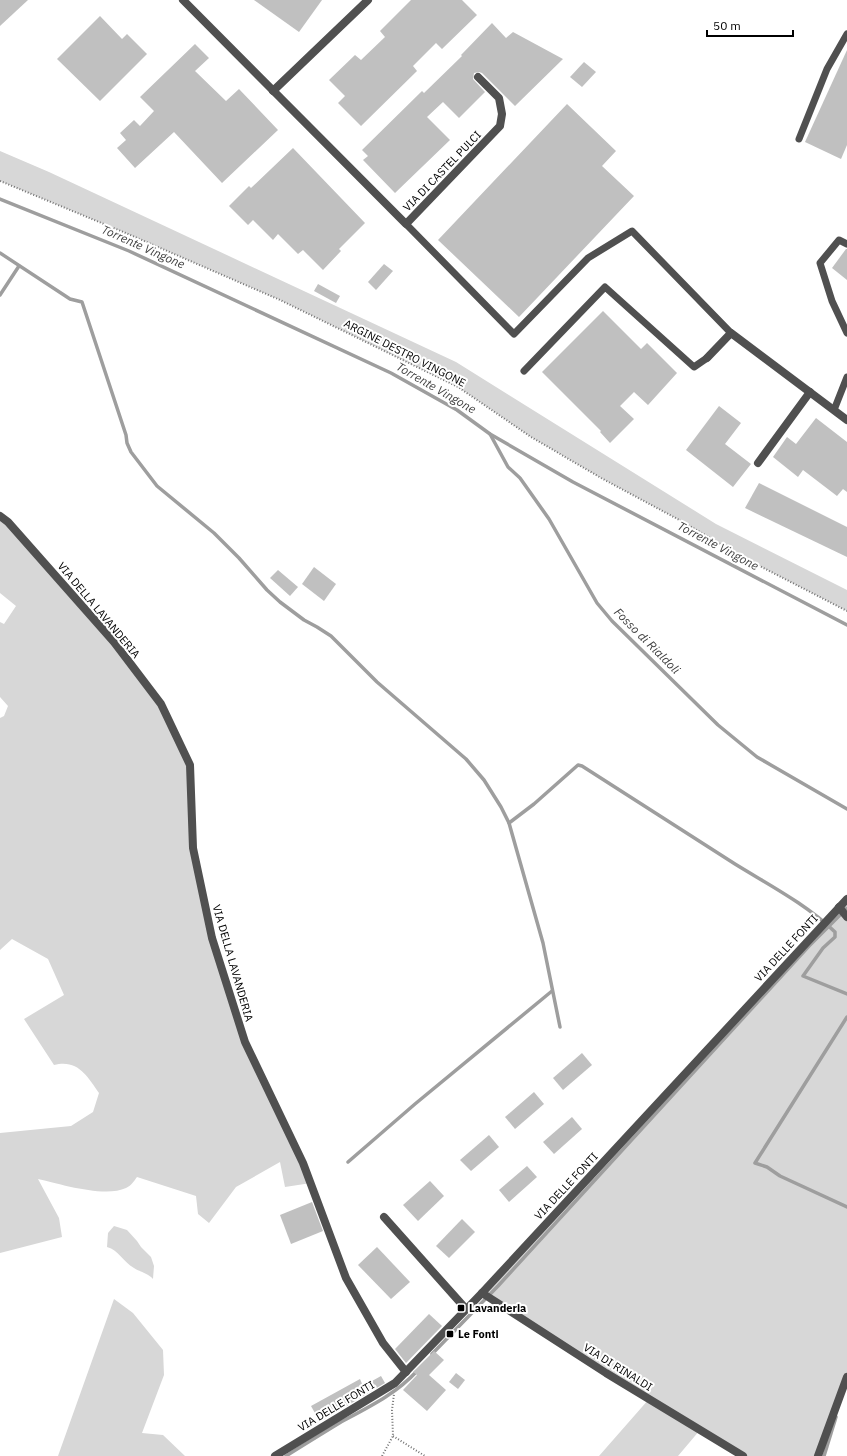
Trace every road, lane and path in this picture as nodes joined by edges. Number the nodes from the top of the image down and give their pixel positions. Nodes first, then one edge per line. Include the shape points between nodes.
1 (183, 0) edge
2 (368, 0) edge
3 (847, 34) edge
4 (478, 77) dead end
5 (273, 91) junction
6 (799, 139) dead end
7 (0, 181) edge
8 (406, 224) junction
9 (847, 244) edge
10 (847, 333) edge
11 (732, 334) junction
12 (707, 358) joint
13 (524, 371) dead end
14 (847, 377) edge
15 (810, 392) junction
16 (834, 410) junction
17 (847, 420) edge
18 (758, 463) dead end
19 (0, 516) edge
20 (847, 610) edge
21 (847, 898) edge
22 (839, 908) junction
23 (847, 917) edge
24 (384, 1217) dead end
25 (482, 1293) junction
26 (466, 1309) junction
27 (406, 1372) junction
28 (847, 1377) edge
29 (395, 1383) junction
30 (393, 1436) junction
31 (275, 1456) edge
32 (382, 1456) edge
33 (425, 1456) edge
34 (743, 1456) edge
35 (818, 1456) edge

1 - 5 street, VIA DI CASTEL PULCI
2 - 5 street
3 - 6 lane via 827,69
4 - 8 street, VIA DI CASTEL PULCI via 499,98 502,114 500,126
5 - 8 street, VIA DI CASTEL PULCI
7 - 20 path, ARGINE DESTRO VINGONE via 280,300 458,387 531,437 594,474 744,558
8 - 11 lane via 514,334 588,258 632,231
9 - 10 lane via 839,240 820,263 832,301
11 - 12 street
11 - 15 street
12 - 13 lane via 694,367 604,287
14 - 16 lane
15 - 16 street
15 - 18 street
16 - 17 street
19 - 27 street, VIA DELLA LAVANDERIA via 114,642 161,704 190,765 192,848 212,938 245,1042 303,1163 346,1278 383,1343
21 - 22 street, VIA DELLE FONTI
22 - 23 street
22 - 25 street, VIA DELLE FONTI
24 - 26 street
25 - 26 street, VIA DELLE FONTI
25 - 34 street, VIA DI RINALDI via 606,1373
26 - 27 street, VIA DELLE FONTI
27 - 29 street, VIA DELLE FONTI
28 - 35 street
29 - 30 path
29 - 31 street, VIA DELLE FONTI
30 - 32 path
30 - 33 path

